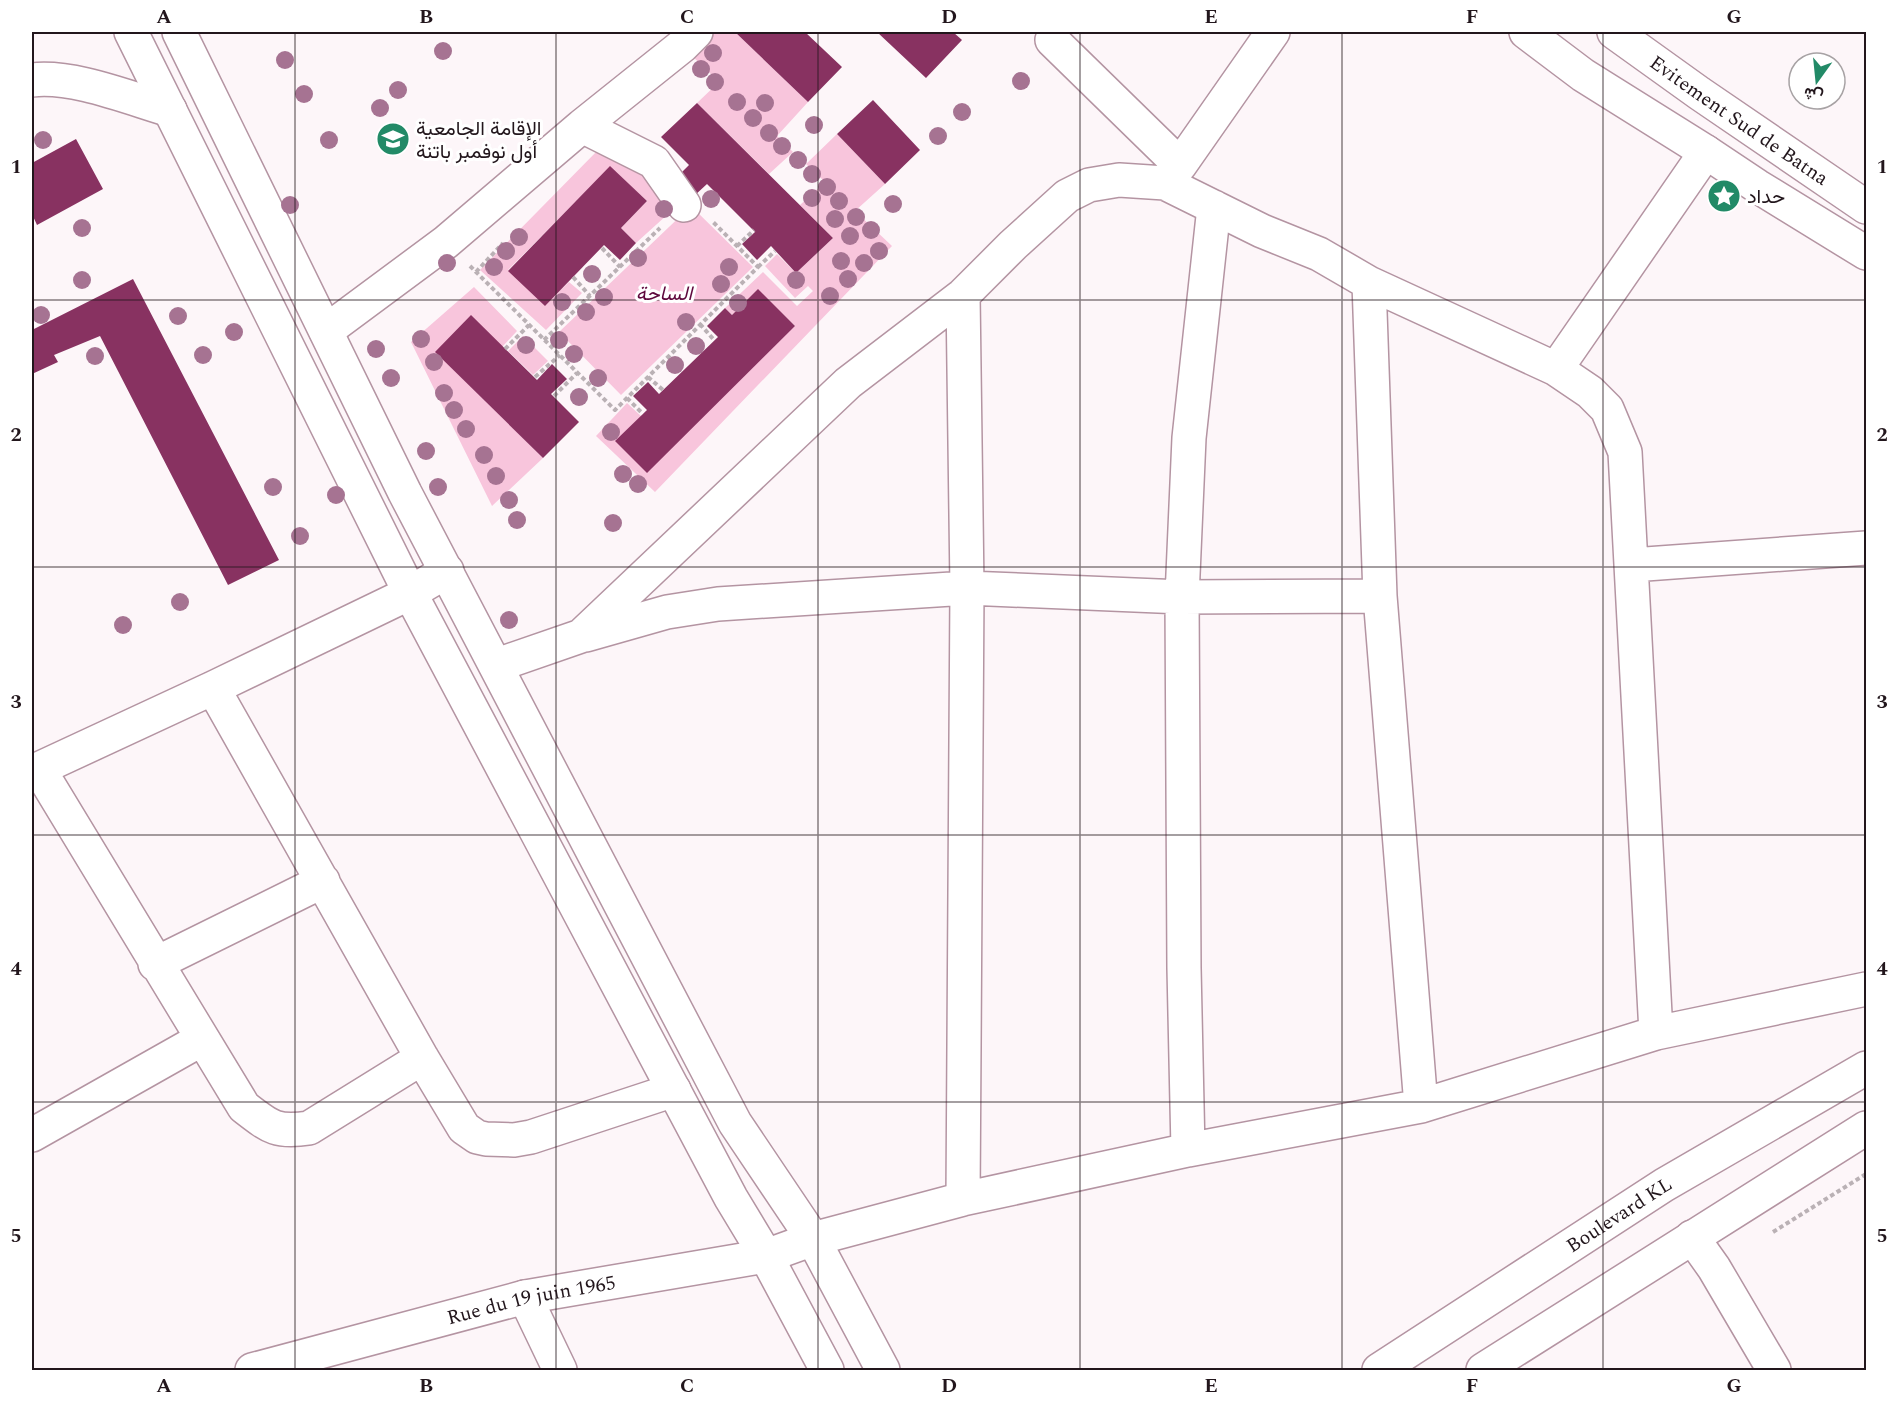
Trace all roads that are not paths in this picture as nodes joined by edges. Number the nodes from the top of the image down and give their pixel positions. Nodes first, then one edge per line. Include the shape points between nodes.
1 (131, 32) edge
2 (180, 32) edge
3 (696, 32) edge
4 (1273, 32) edge
5 (1526, 32) edge
6 (1614, 32) edge
7 (1052, 40) dead end
8 (32, 80) edge
9 (170, 110) junction
10 (582, 126) junction
11 (1706, 152) junction
12 (1172, 174) junction
13 (684, 205) road end
14 (1214, 207) junction
15 (1866, 207) edge
16 (1866, 253) edge
17 (1369, 283) junction
18 (963, 295) junction
19 (326, 331) junction
20 (1556, 369) junction
21 (1866, 548) edge
22 (1632, 565) junction
23 (447, 571) junction
24 (968, 588) junction
25 (410, 593) junction
26 (1380, 596) junction
27 (1182, 597) junction
28 (581, 636) junction
29 (497, 665) junction
30 (213, 688) junction
31 (35, 770) edge
32 (323, 881) junction
33 (155, 964) junction
34 (1866, 989) edge
35 (1656, 1033) junction
36 (202, 1039) junction
37 (422, 1059) junction
38 (1866, 1068) edge
39 (674, 1090) junction
40 (1420, 1106) junction
41 (1866, 1128) edge
42 (32, 1135) edge
43 (1188, 1150) junction
44 (963, 1199) junction
45 (1692, 1237) junction
46 (813, 1239) junction
47 (766, 1256) junction
48 (525, 1297) junction
49 (1497, 1367) edge
50 (252, 1371) edge
51 (560, 1371) edge
52 (827, 1371) edge
53 (883, 1371) edge
54 (1379, 1371) edge
55 (1774, 1371) edge

1 - 9 main road
2 - 19 main road
3 - 10 main road
4 - 12 main road
5 - 11 main road, Evitement Sud de Batna via 1583,75
6 - 15 main road, Evitement Sud de Batna
7 - 12 main road
8 - 9 main road via 74,82
9 - 25 main road
10 - 13 main road via 654,162
10 - 19 main road via 446,242
11 - 16 main road, Evitement Sud de Batna
11 - 20 main road
12 - 14 main road
12 - 18 main road via 1089,185 1067,196 1012,244
14 - 17 main road via 1319,254
14 - 27 main road via 1189,438
17 - 20 main road
17 - 26 main road
18 - 24 main road
18 - 28 main road via 848,383
19 - 23 main road
20 - 22 main road via 1607,409 1625,452
21 - 22 main road
22 - 35 main road
23 - 25 main road
23 - 29 main road
24 - 27 main road
24 - 28 main road via 718,604 667,612
24 - 44 main road
25 - 30 main road
25 - 39 main road
26 - 27 main road
26 - 40 main road
27 - 43 main road
28 - 29 main road
29 - 46 main road via 735,1123
30 - 31 main road
30 - 32 main road
31 - 33 main road
32 - 33 main road
32 - 37 main road
33 - 36 main road
34 - 35 main road, Rue du 19 juin 1965
35 - 40 main road, Rue du 19 juin 1965
36 - 37 main road via 244,1107 269,1126 288,1131 309,1128
36 - 42 main road
37 - 39 main road via 464,1128 486,1139 531,1137
38 - 54 main road, Boulevard KL via 1664,1185
39 - 47 main road
40 - 43 main road, Rue du 19 juin 1965
41 - 45 main road
43 - 44 main road, Rue du 19 juin 1965
44 - 46 main road, Rue du 19 juin 1965
45 - 49 main road
45 - 55 main road
46 - 47 main road, Rue du 19 juin 1965
46 - 53 main road
47 - 48 main road, Rue du 19 juin 1965
47 - 52 main road
48 - 50 main road, Rue du 19 juin 1965
48 - 51 main road

